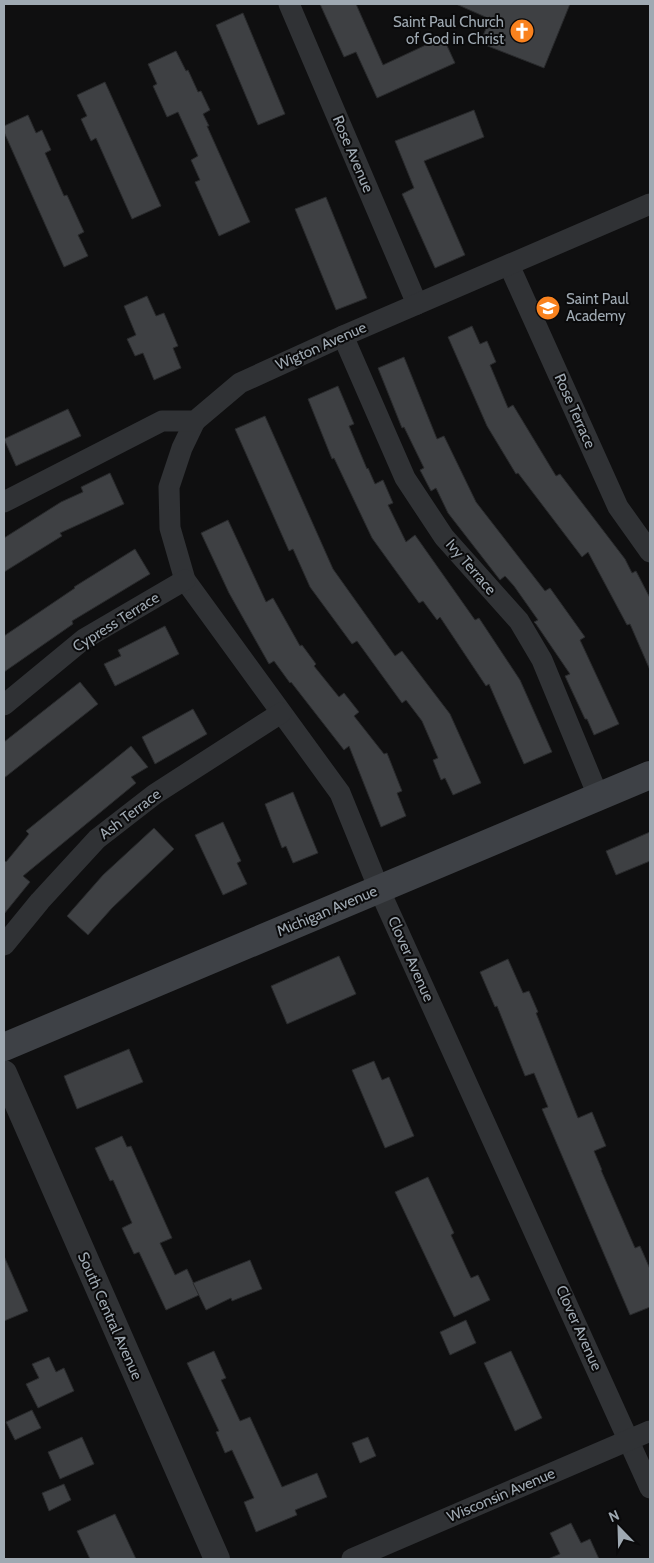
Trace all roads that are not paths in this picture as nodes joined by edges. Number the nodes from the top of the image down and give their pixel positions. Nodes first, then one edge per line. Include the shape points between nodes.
1 (289, 4) edge
2 (650, 204) edge
3 (509, 265) junction
4 (417, 304) junction
5 (342, 336) junction
6 (196, 420) junction
7 (4, 502) edge
8 (650, 552) edge
9 (185, 580) junction
10 (4, 705) edge
11 (282, 713) junction
12 (650, 775) edge
13 (599, 798) junction
14 (380, 889) junction
15 (4, 945) edge
16 (4, 1047) edge
17 (4, 1073) edge
18 (650, 1431) edge
19 (629, 1440) junction
20 (650, 1488) edge
21 (217, 1559) edge
22 (352, 1559) edge

1 - 4 street, Rose Avenue
2 - 3 street, Wigton Avenue
3 - 4 street, Wigton Avenue
3 - 8 street, Rose Terrace via 618,507
4 - 5 street, Wigton Avenue
5 - 6 street, Wigton Avenue via 240,382
5 - 13 street, Ivy Terrace via 404,478 444,537 518,621 542,660
6 - 7 street via 162,421
6 - 9 street, Clover Avenue via 182,448 169,487 170,528
9 - 10 street, Cypress Terrace via 84,639
9 - 11 street, Clover Avenue
11 - 14 street, Clover Avenue via 340,793
11 - 15 street, Ash Terrace via 155,794 97,839
12 - 13 main road, Michigan Avenue
13 - 14 main road, Michigan Avenue
14 - 16 main road, Michigan Avenue
14 - 19 street, Clover Avenue
17 - 21 street, South Central Avenue
18 - 19 street, Wisconsin Avenue
19 - 20 street, Clover Avenue
19 - 22 street, Wisconsin Avenue

